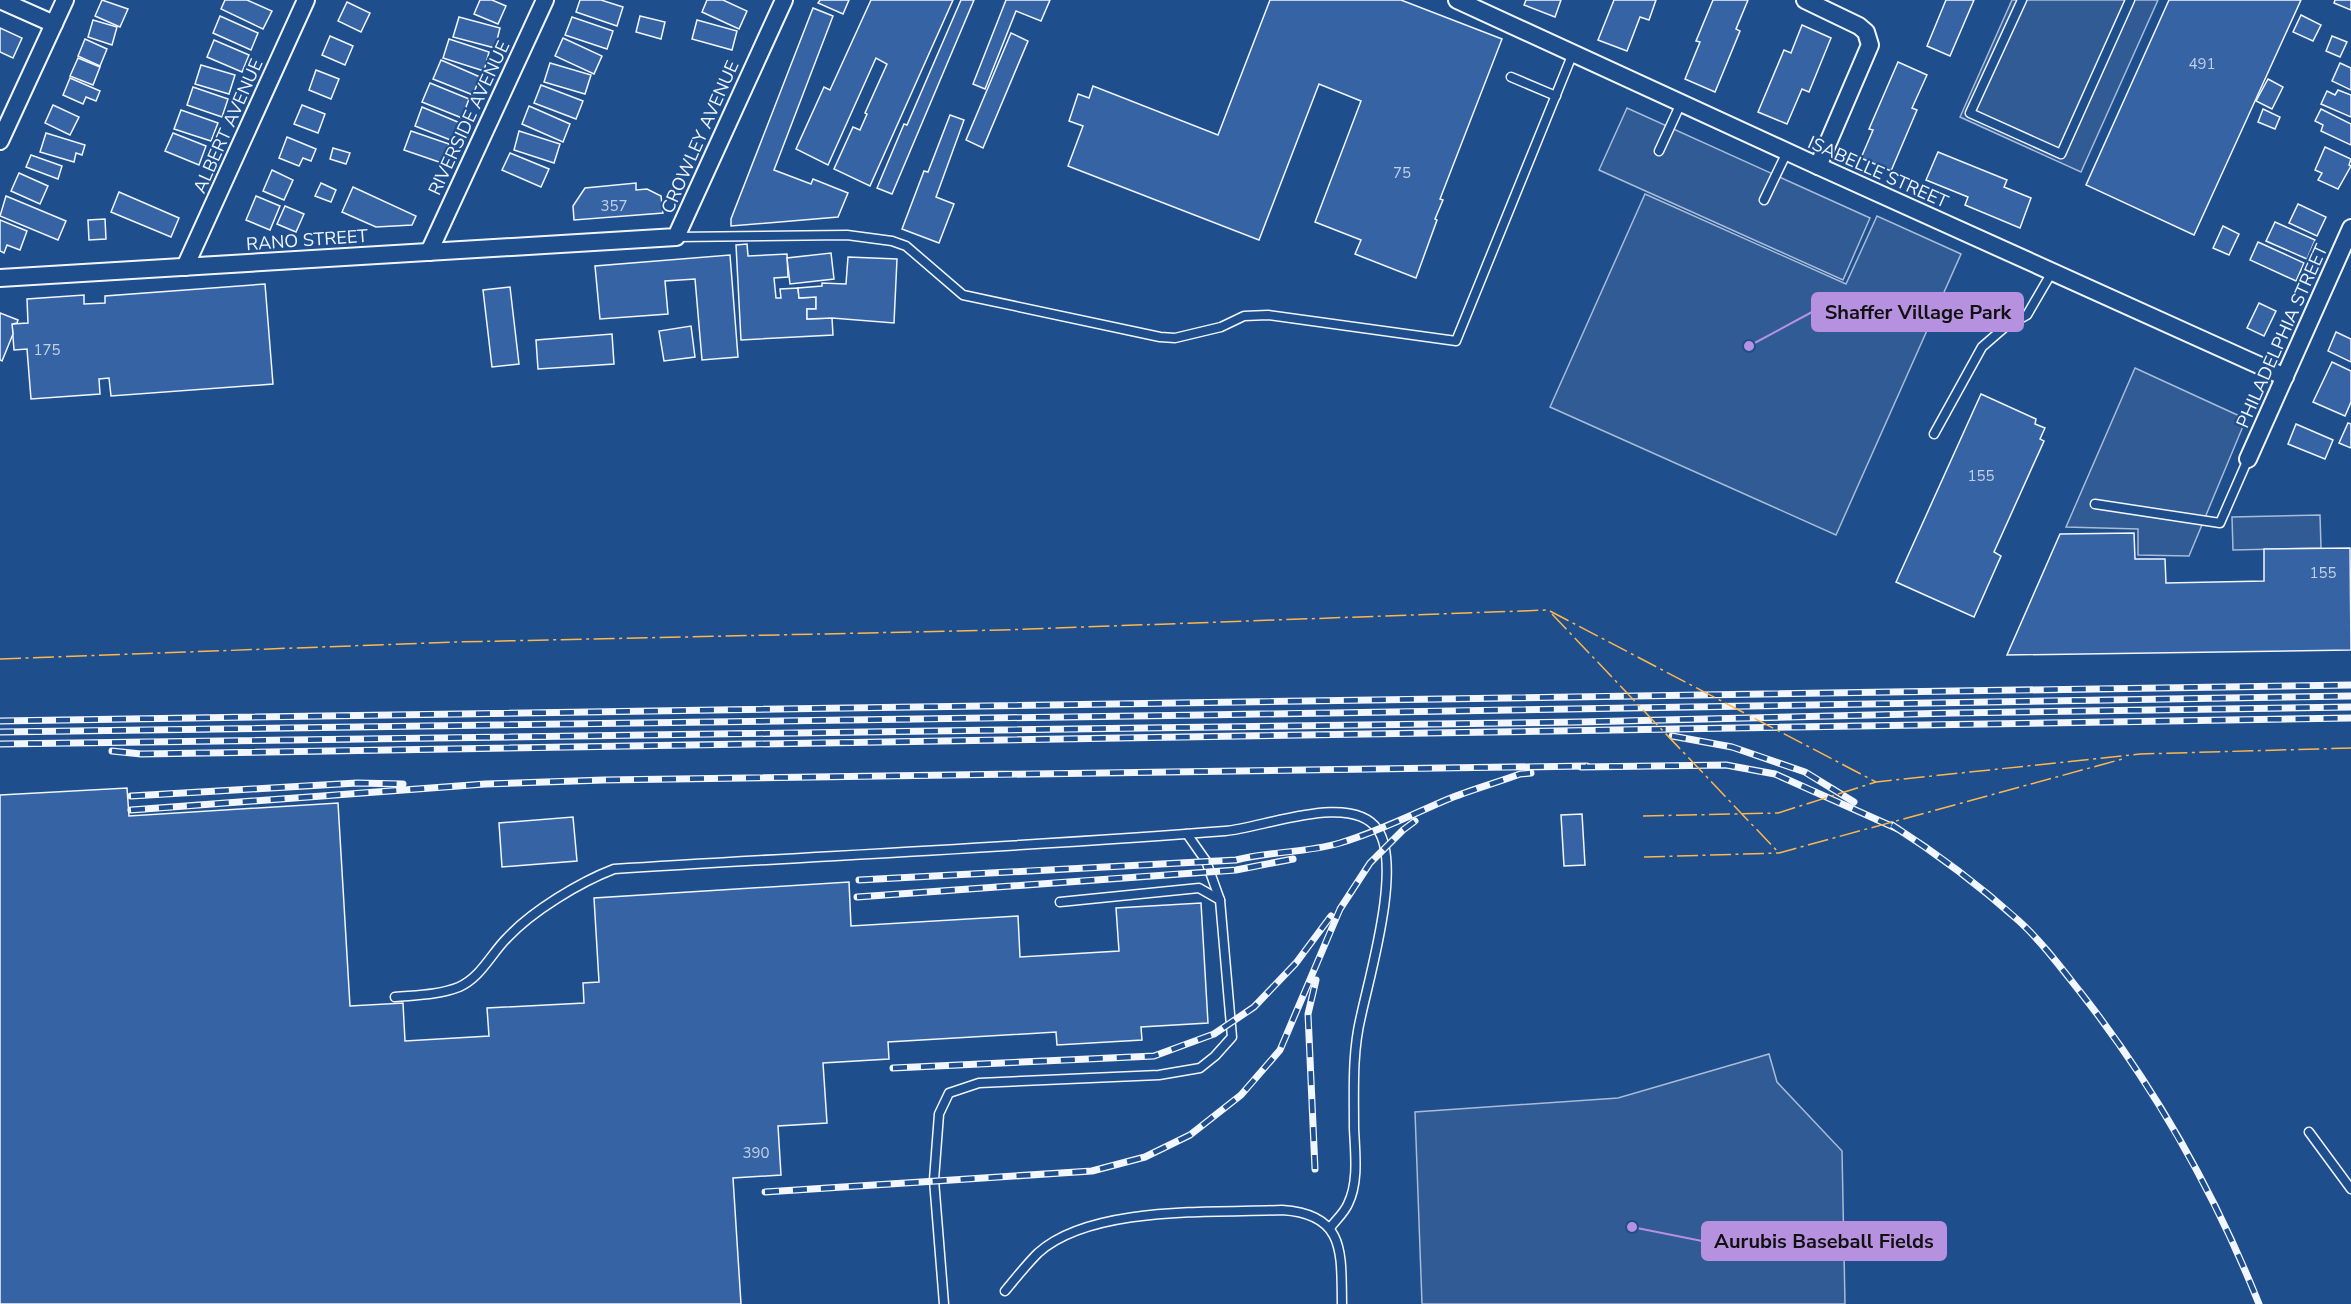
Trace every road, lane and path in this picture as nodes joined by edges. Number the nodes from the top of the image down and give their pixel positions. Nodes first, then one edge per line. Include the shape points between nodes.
1 (0, 0) edge
2 (65, 0) edge
3 (306, 0) edge
4 (545, 0) edge
5 (784, 0) edge
6 (1805, 0) edge
7 (2022, 0) edge
8 (2130, 0) edge
9 (1467, 2) edge
10 (54, 24) junction
11 (1573, 53) junction
12 (1510, 77) dead end
13 (1556, 96) junction
14 (1681, 103) junction
15 (0, 141) edge
16 (1659, 151) dead end
17 (1787, 152) junction
18 (1818, 166) junction
19 (1764, 200) dead end
20 (2351, 228) edge
21 (676, 237) junction
22 (617, 240) joint
23 (429, 252) junction
24 (185, 267) junction
25 (2052, 272) junction
26 (0, 278) edge
27 (2285, 377) junction
28 (1934, 434) dead end
29 (2248, 459) joint
30 (2095, 504) dead end
31 (1187, 834) junction
32 (1220, 900) junction
33 (1060, 902) dead end
34 (395, 997) dead end
35 (2309, 1131) dead end
36 (2351, 1189) edge
37 (1330, 1228) junction
38 (1005, 1292) dead end
39 (944, 1304) edge
40 (1342, 1304) edge

1 - 10 street
2 - 10 street
3 - 24 street, ALBERT AVENUE
4 - 23 street, RIVERSIDE AVENUE
5 - 21 street, CROWLEY AVENUE
6 - 18 street via 1859,26 1870,40
7 - 8 lane via 1970,113 2061,153
9 - 11 street, ISABELLE STREET
10 - 15 street
11 - 13 lane
11 - 14 street, ISABELLE STREET
12 - 13 lane
13 - 21 lane via 1456,341 1268,315 1244,316 1221,327 1175,338 1160,337 963,295 906,246 892,242 848,235
14 - 16 lane
14 - 17 street, ISABELLE STREET
17 - 18 street, ISABELLE STREET
17 - 19 lane
18 - 25 street, ISABELLE STREET
20 - 27 street, PHILADELPHIA STREET
21 - 22 street, CROWLEY AVENUE
22 - 23 street, RANO STREET
23 - 24 street, RANO STREET
24 - 26 street, RANO STREET
25 - 27 street, ISABELLE STREET
25 - 28 lane via 2027,315 1982,347
27 - 29 street, PHILADELPHIA STREET
29 - 30 lane via 2220,523
31 - 32 lane via 1206,861
31 - 34 lane via 615,869 580,883 525,921 470,981 442,991
31 - 37 lane via 1343,812 1358,814 1369,821 1378,830 1385,848 1385,907 1354,1058 1354,1179 1348,1207
32 - 33 lane via 1199,888
32 - 39 lane via 1232,1037 1200,1068 1159,1075 979,1083 949,1093 939,1114 934,1180
35 - 36 lane
37 - 38 lane via 1300,1211 1282,1210 1120,1218 1060,1239 1039,1253
37 - 40 lane via 1341,1265

